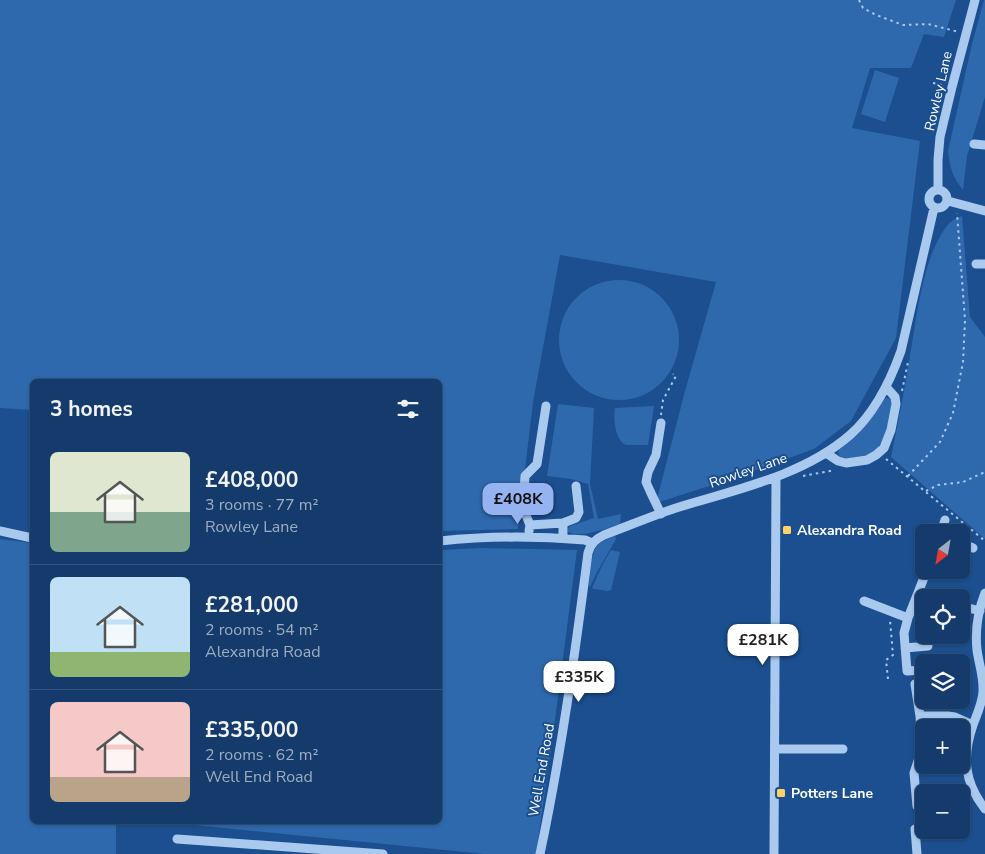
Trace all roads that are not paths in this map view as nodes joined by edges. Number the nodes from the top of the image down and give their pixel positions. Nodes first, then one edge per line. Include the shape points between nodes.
1 (975, 0) edge
2 (974, 144) dead end
3 (985, 145) edge
4 (938, 190) junction
5 (948, 201) junction
6 (934, 208) junction
7 (985, 210) edge
8 (886, 387) junction
9 (546, 406) dead end
10 (661, 423) road end
11 (826, 453) junction
12 (776, 478) junction
13 (576, 486) dead end
14 (661, 514) junction
15 (945, 520) dead end
16 (563, 523) junction
17 (944, 524) edge
18 (530, 525) junction
19 (0, 532) edge
20 (529, 537) junction
21 (30, 538) edge
22 (563, 538) junction
23 (442, 541) edge
24 (592, 543) junction
25 (970, 547) edge
26 (973, 548) dead end
27 (924, 579) edge
28 (985, 593) edge
29 (864, 601) dead end
30 (913, 606) joint
31 (970, 608) edge
32 (980, 611) junction
33 (908, 618) junction
34 (928, 646) dead end
35 (905, 648) junction
36 (983, 664) edge
37 (915, 670) edge
38 (919, 709) edge
39 (920, 716) junction
40 (973, 725) junction
41 (775, 749) junction
42 (844, 749) dead end
43 (915, 784) edge
44 (985, 809) edge
45 (916, 839) edge
46 (177, 840) dead end
47 (383, 854) edge
48 (540, 854) edge
49 (774, 854) edge
50 (917, 854) edge

1 - 4 street, Rowley Lane via 940,137
2 - 3 street
4 - 5 street via 946,193
4 - 6 street via 929,197
5 - 6 street via 943,208
5 - 7 street
6 - 8 street, Rowley Lane via 901,351
8 - 11 street, Rowley Lane via 866,419
8 - 11 street via 895,396 896,404 884,448 866,460 846,463
9 - 18 street via 537,464 525,476 523,508
10 - 14 street via 656,455 646,482
11 - 12 street, Rowley Lane
12 - 14 street, Rowley Lane
12 - 41 street
13 - 16 street via 579,512 576,518
14 - 24 street, Rowley Lane via 604,534
15 - 17 street
16 - 18 street
16 - 22 street
18 - 20 street
19 - 21 street
20 - 22 street
20 - 23 street
22 - 24 street
24 - 48 street, Well End Road
25 - 26 street
27 - 30 street
28 - 32 street
29 - 33 street
30 - 33 street
31 - 32 street
32 - 36 street via 976,638
33 - 35 street
34 - 35 street
35 - 37 street via 906,671
36 - 40 street via 982,702
38 - 39 street
39 - 40 street via 955,717
39 - 43 street via 922,749 914,773
40 - 44 street via 967,749 967,772 974,793
41 - 42 street
41 - 49 street
45 - 50 street
46 - 47 street

